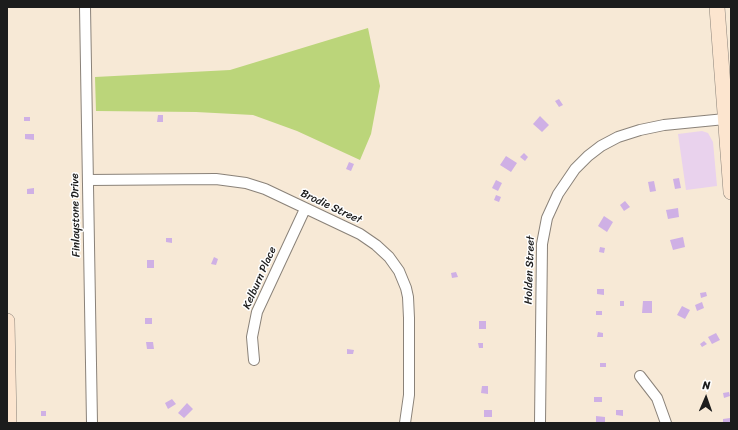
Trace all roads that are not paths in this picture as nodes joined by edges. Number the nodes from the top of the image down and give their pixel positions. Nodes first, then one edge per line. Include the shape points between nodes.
1 (85, 7) edge
2 (717, 7) edge
3 (725, 118) junction
4 (88, 180) junction
5 (731, 192) edge
6 (305, 208) junction
7 (7, 320) edge
8 (254, 360) dead end
9 (640, 376) dead end
10 (9, 423) edge
11 (92, 423) edge
12 (405, 423) edge
13 (540, 423) edge
14 (666, 423) edge

1 - 4 street, Finlaystone Drive
2 - 3 street
3 - 5 street
3 - 13 street, Holden Street via 658,126 618,137 588,156 558,194 547,218 542,244
4 - 6 street, Brodie Street via 236,181 260,187
4 - 11 street, Finlaystone Drive
6 - 8 street, Kelburn Place via 257,312 252,337
6 - 12 street, Brodie Street via 369,239 384,250 399,271 406,288 409,318 409,395
7 - 10 street
9 - 14 street via 657,398

